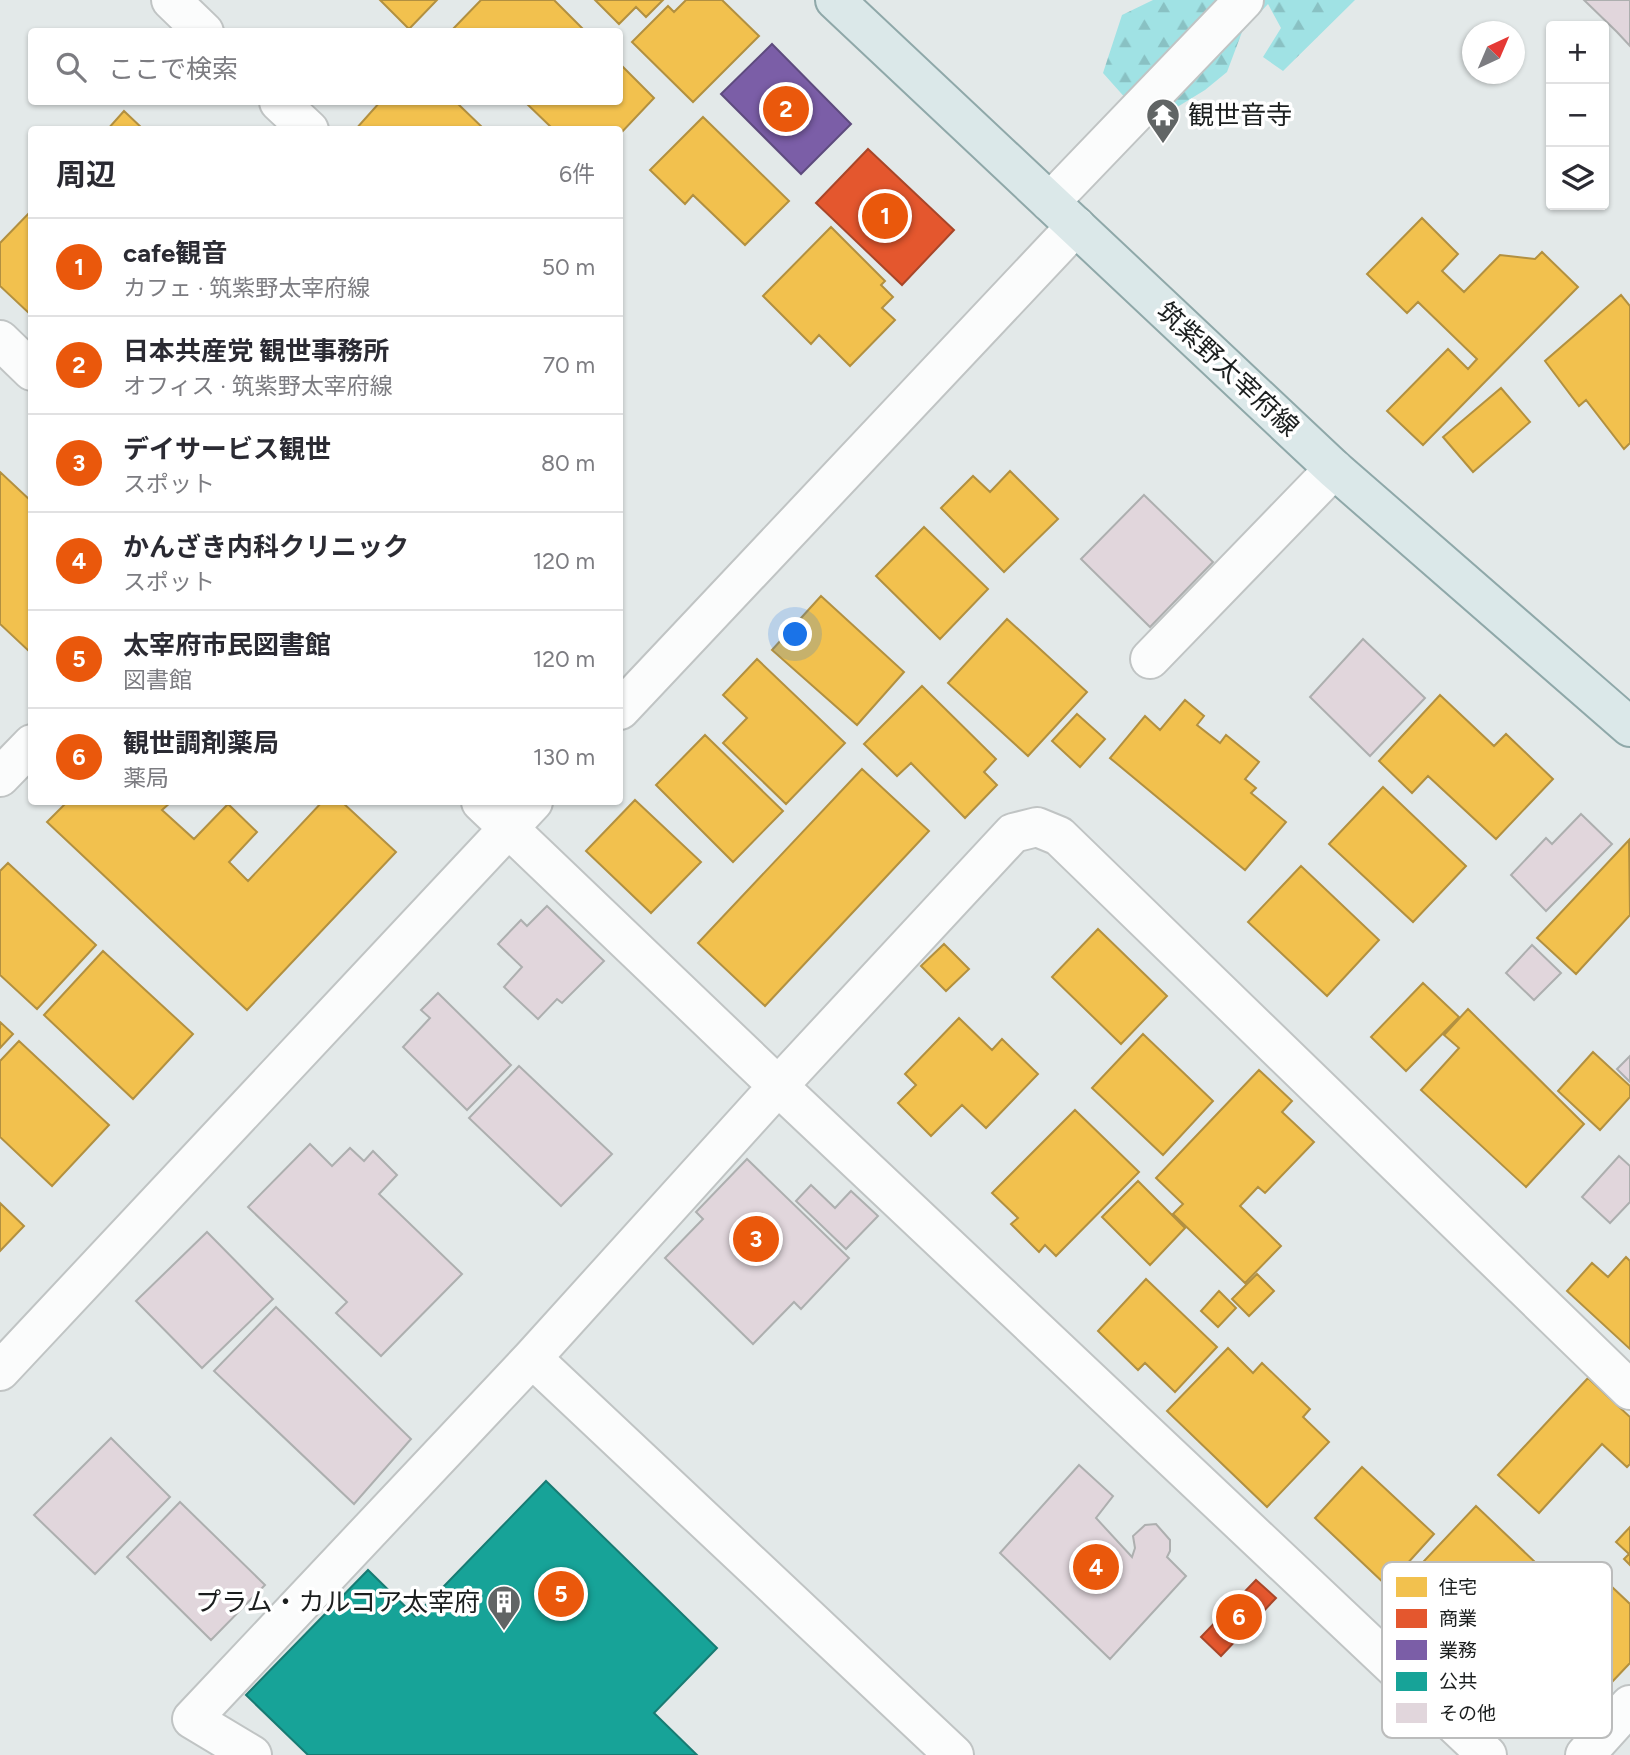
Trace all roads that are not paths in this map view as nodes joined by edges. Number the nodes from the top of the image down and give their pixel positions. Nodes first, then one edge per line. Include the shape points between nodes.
1 (171, 0) edge
2 (835, 0) edge
3 (1244, 0) edge
4 (200, 28) edge
5 (282, 105) edge
6 (305, 126) edge
7 (1063, 214) junction
8 (0, 340) edge
9 (28, 367) edge
10 (1334, 469) junction
11 (1150, 659) dead end
12 (623, 707) edge
13 (1630, 727) edge
14 (28, 748) edge
15 (0, 776) edge
16 (491, 805) edge
17 (521, 814) edge
18 (778, 1086) junction
19 (5, 1357) edge
20 (532, 1358) junction
21 (1630, 1390) edge
22 (1382, 1656) edge
23 (1630, 1705) edge
24 (1612, 1725) edge
25 (1469, 1738) edge
26 (1600, 1738) edge
27 (252, 1755) edge
28 (954, 1755) edge
29 (1487, 1755) edge
30 (1585, 1755) edge

1 - 4 street
2 - 7 main road, 筑紫野太宰府線
3 - 7 street
5 - 6 street
7 - 10 main road, 筑紫野太宰府線
7 - 12 street
8 - 9 street
10 - 11 street
10 - 13 main road, 筑紫野太宰府線
14 - 15 street
16 - 17 street
17 - 18 street
17 - 19 street
18 - 20 street
18 - 21 street via 1013,833 1037,827 1059,836
18 - 22 street
20 - 27 street via 192,1719
20 - 28 street
23 - 24 street
25 - 29 street
26 - 30 street

